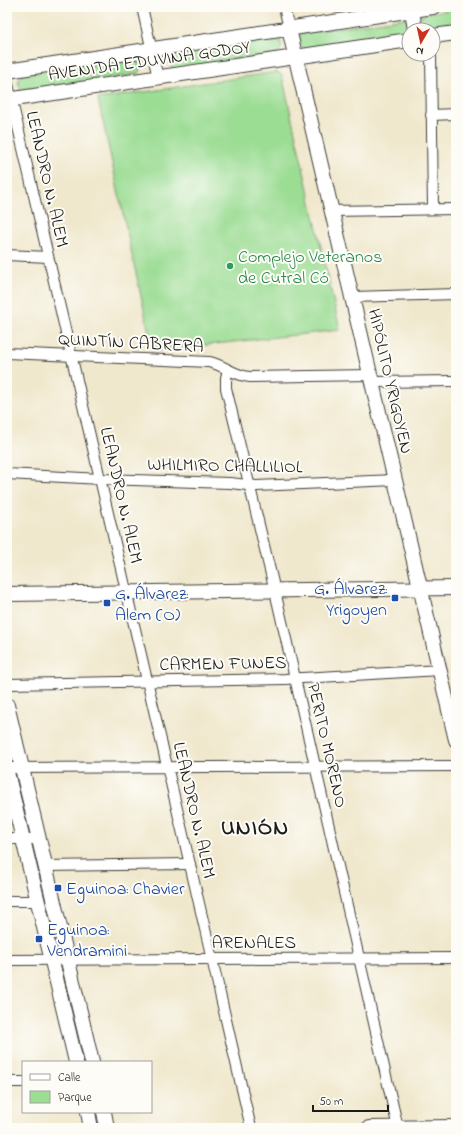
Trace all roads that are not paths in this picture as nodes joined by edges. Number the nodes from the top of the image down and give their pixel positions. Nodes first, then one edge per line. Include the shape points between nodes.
1 (142, 7) edge
2 (284, 7) edge
3 (433, 7) edge
4 (412, 10) junction
5 (414, 22) edge
6 (289, 29) junction
7 (456, 33) edge
8 (441, 35) edge
9 (401, 41) edge
10 (152, 49) junction
11 (296, 57) junction
12 (430, 62) edge
13 (7, 71) edge
14 (158, 78) junction
15 (7, 80) edge
16 (9, 100) edge
17 (456, 114) edge
18 (431, 115) junction
19 (433, 209) junction
20 (456, 209) edge
21 (332, 211) junction
22 (7, 255) edge
23 (48, 257) junction
24 (456, 294) edge
25 (352, 297) junction
26 (7, 353) edge
27 (72, 356) junction
28 (228, 370) junction
29 (371, 379) junction
30 (456, 381) edge
31 (7, 474) edge
32 (100, 479) junction
33 (395, 480) junction
34 (249, 485) junction
35 (456, 588) edge
36 (420, 589) junction
37 (275, 591) junction
38 (127, 593) junction
39 (7, 594) edge
40 (440, 670) junction
41 (295, 678) junction
42 (148, 682) junction
43 (7, 684) edge
44 (7, 705) edge
45 (9, 722) edge
46 (456, 740) edge
47 (316, 766) junction
48 (456, 766) edge
49 (168, 767) junction
50 (7, 768) edge
51 (22, 768) junction
52 (7, 772) edge
53 (9, 789) edge
54 (23, 839) junction
55 (39, 839) junction
56 (7, 840) edge
57 (190, 864) junction
58 (45, 866) junction
59 (7, 901) edge
60 (38, 901) junction
61 (360, 958) junction
62 (456, 958) edge
63 (212, 959) junction
64 (7, 960) edge
65 (52, 960) junction
66 (67, 960) junction
67 (76, 1061) edge
68 (92, 1061) edge
69 (7, 1082) edge
70 (22, 1082) edge
71 (88, 1113) edge
72 (104, 1113) edge
73 (456, 1127) edge
74 (91, 1128) edge
75 (107, 1128) edge
76 (251, 1128) edge
77 (369, 1128) edge
78 (398, 1128) edge

1 - 10 street
2 - 6 street, HIPÓLITO YRIGOYEN
3 - 4 main road, AVENIDA EDUVINA GODOY
4 - 5 main road
4 - 6 main road, AVENIDA EDUVINA GODOY
6 - 10 main road, AVENIDA EDUVINA GODOY
6 - 11 main road, HIPÓLITO YRIGOYEN
7 - 8 main road
9 - 11 main road, AVENIDA EDUVINA GODOY
10 - 13 main road, AVENIDA EDUVINA GODOY
10 - 14 street
11 - 14 main road, AVENIDA EDUVINA GODOY
11 - 21 main road, HIPÓLITO YRIGOYEN
12 - 18 street
14 - 16 main road, AVENIDA EDUVINA GODOY
15 - 16 street, LEANDRO N. ALEM
16 - 23 street, LEANDRO N. ALEM
17 - 18 street
18 - 19 street
19 - 20 street
19 - 21 street
21 - 25 main road, HIPÓLITO YRIGOYEN
22 - 23 street
23 - 27 street, LEANDRO N. ALEM
24 - 25 street
25 - 29 main road, HIPÓLITO YRIGOYEN
26 - 27 street, QUINTÍN CABRERA
27 - 28 street, QUINTÍN CABRERA via 209,362
27 - 32 street, LEANDRO N. ALEM
28 - 29 street, QUINTÍN CABRERA via 242,377
28 - 34 street, PERITO MORENO via 226,388
29 - 30 street, QUINTÍN CABRERA
29 - 33 main road, HIPÓLITO YRIGOYEN
31 - 32 street, WHILMIRO CHALLILIOL
32 - 34 street, WHILMIRO CHALLILIOL
32 - 38 street, LEANDRO N. ALEM
33 - 34 street, WHILMIRO CHALLILIOL
33 - 36 main road, HIPÓLITO YRIGOYEN
34 - 37 street, PERITO MORENO
35 - 36 main road
36 - 37 main road
36 - 40 main road, HIPÓLITO YRIGOYEN
37 - 38 main road
37 - 41 street, PERITO MORENO
38 - 39 main road
38 - 42 street, LEANDRO N. ALEM
40 - 41 street, CARMEN FUNES
40 - 46 main road, HIPÓLITO YRIGOYEN
41 - 42 street, CARMEN FUNES
41 - 47 street, PERITO MORENO
42 - 43 street, CARMEN FUNES
42 - 49 street, LEANDRO N. ALEM
44 - 45 main road
45 - 51 main road
47 - 48 street
47 - 49 street
47 - 61 street, PERITO MORENO
49 - 51 street
49 - 57 street, LEANDRO N. ALEM
50 - 51 street
51 - 55 main road
52 - 53 main road
53 - 54 main road
54 - 55 street
54 - 56 street
54 - 60 main road
55 - 58 main road
57 - 58 street
57 - 63 street, LEANDRO N. ALEM
58 - 66 main road
59 - 60 street
60 - 65 main road
61 - 62 street, ARENALES
61 - 63 street, ARENALES
61 - 78 street, PERITO MORENO
63 - 66 street, ARENALES
63 - 76 street, LEANDRO N. ALEM
64 - 65 street, ARENALES
65 - 66 street, ARENALES
65 - 67 main road
66 - 68 main road
69 - 70 street
71 - 74 main road
72 - 75 main road
73 - 78 main road
77 - 78 main road

